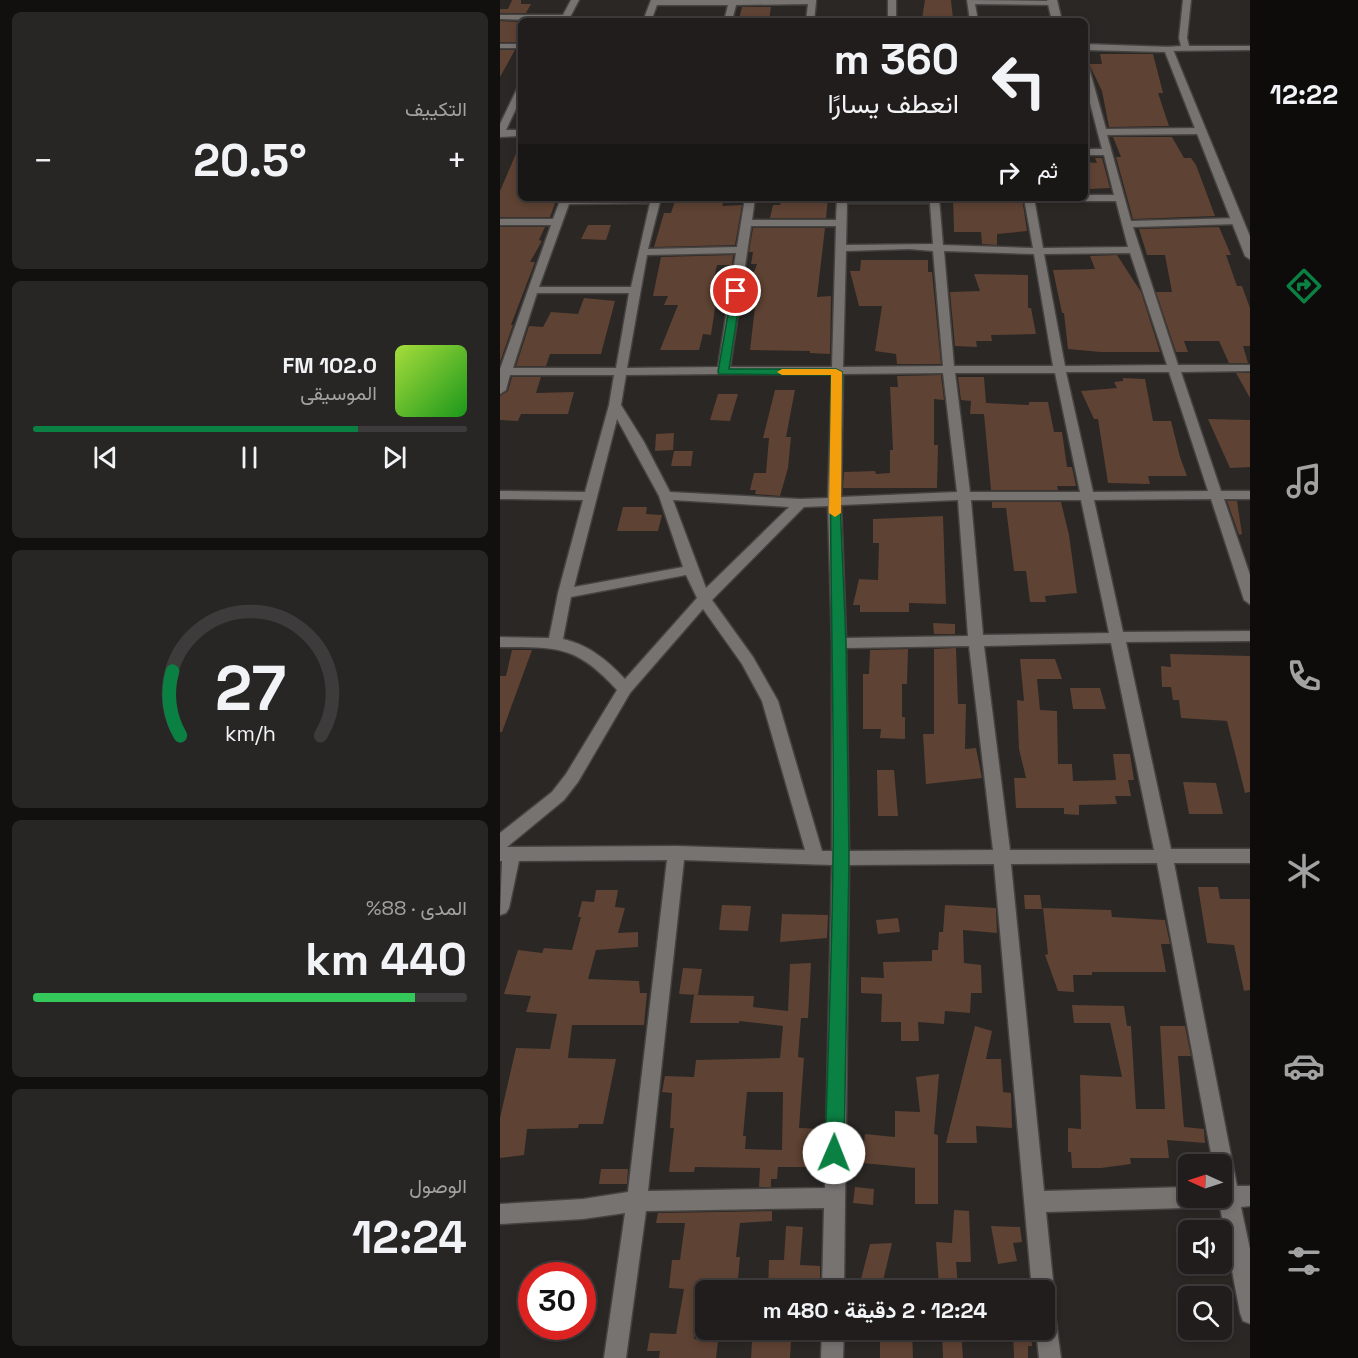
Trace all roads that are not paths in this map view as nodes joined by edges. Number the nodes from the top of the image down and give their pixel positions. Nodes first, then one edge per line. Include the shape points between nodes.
1 (575, 0) edge
2 (892, 0) edge
3 (1187, 0) edge
4 (654, 1) edge
5 (733, 1) edge
6 (812, 1) edge
7 (972, 1) edge
8 (1052, 1) edge
9 (500, 17) edge
10 (532, 18) edge
11 (566, 18) edge
12 (648, 18) edge
13 (729, 18) edge
14 (810, 18) edge
15 (892, 18) edge
16 (974, 18) edge
17 (1056, 18) edge
18 (500, 46) edge
19 (518, 46) edge
20 (1088, 47) edge
21 (1186, 48) junction
22 (1250, 48) edge
23 (1169, 49) junction
24 (1088, 79) edge
25 (518, 94) edge
26 (1088, 112) edge
27 (1097, 112) junction
28 (503, 119) edge
29 (1202, 131) junction
30 (1102, 132) junction
31 (500, 133) edge
32 (518, 133) edge
33 (1088, 152) edge
34 (1108, 152) junction
35 (1088, 198) edge
36 (1120, 198) junction
37 (565, 201) edge
38 (655, 201) edge
39 (750, 201) edge
40 (842, 201) edge
41 (934, 201) edge
42 (1031, 201) edge
43 (1238, 221) junction
44 (500, 222) edge
45 (558, 222) junction
46 (747, 223) junction
47 (842, 223) junction
48 (1126, 224) junction
49 (841, 248) junction
50 (940, 249) junction
51 (1134, 249) junction
52 (743, 250) junction
53 (1039, 251) junction
54 (641, 252) junction
55 (1250, 256) edge
56 (534, 290) junction
57 (634, 290) junction
58 (1250, 368) edge
59 (1174, 369) junction
60 (949, 370) junction
61 (1060, 370) junction
62 (503, 372) edge
63 (622, 372) junction
64 (723, 372) junction
65 (836, 372) junction
66 (500, 390) edge
67 (615, 405) junction
68 (500, 495) edge
69 (964, 495) junction
70 (1215, 495) junction
71 (1250, 495) edge
72 (592, 496) junction
73 (665, 496) junction
74 (1087, 496) junction
75 (834, 501) junction
76 (800, 503) junction
77 (691, 570) junction
78 (565, 593) junction
79 (704, 599) junction
80 (1250, 600) edge
81 (1118, 636) junction
82 (1250, 636) edge
83 (500, 642) edge
84 (555, 642) junction
85 (976, 642) junction
86 (839, 643) junction
87 (625, 689) junction
88 (504, 850) edge
89 (676, 853) junction
90 (1164, 855) junction
91 (1250, 856) edge
92 (815, 857) junction
93 (1002, 857) junction
94 (841, 858) junction
95 (500, 908) edge
96 (1221, 1154) edge
97 (833, 1198) junction
98 (1178, 1198) edge
99 (637, 1201) junction
100 (1034, 1202) junction
101 (1231, 1208) edge
102 (500, 1214) edge
103 (833, 1280) edge
104 (1042, 1280) edge
105 (1250, 1313) edge
106 (833, 1340) edge
107 (1048, 1340) edge
108 (615, 1358) edge
109 (832, 1358) edge
110 (1050, 1358) edge

1 - 11 street
2 - 15 street
3 - 21 street via 1183,38
4 - 5 street
4 - 12 street
5 - 6 street
5 - 13 street
6 - 14 street
7 - 8 street
7 - 16 street
8 - 17 main road
9 - 10 street
18 - 19 street
20 - 23 main road
21 - 22 street
21 - 23 street
23 - 29 main road
24 - 27 street
25 - 28 street
26 - 27 street
27 - 30 street
28 - 31 street
29 - 30 street
29 - 43 main road
30 - 34 street
31 - 32 street
33 - 34 street
34 - 36 street
35 - 36 street
36 - 48 street
37 - 45 street
38 - 54 street
39 - 46 street
40 - 47 street
41 - 50 street
42 - 53 street
43 - 48 street
43 - 55 main road
44 - 45 street
45 - 56 street
46 - 47 street
46 - 52 street
47 - 49 street
48 - 51 street
49 - 50 street
49 - 65 street
50 - 53 street
50 - 60 street
51 - 53 street
51 - 59 street
52 - 54 street
52 - 64 street
53 - 61 street
54 - 57 street
56 - 57 street
56 - 62 street
57 - 63 street
58 - 59 street
59 - 61 street
59 - 70 street
60 - 61 street
60 - 65 street
60 - 69 street
61 - 74 street
62 - 63 street
62 - 66 street
63 - 64 street
63 - 67 street
64 - 65 street
65 - 75 street
67 - 72 street
67 - 73 street
68 - 72 street
69 - 74 street
69 - 75 street
69 - 85 street
70 - 71 street
70 - 74 street
70 - 80 street
72 - 78 street
73 - 76 street
73 - 77 street
74 - 81 street
75 - 76 street
75 - 86 street
76 - 79 street
77 - 78 street
77 - 79 street
78 - 84 street
79 - 87 street
79 - 92 street via 748,661 770,701
81 - 82 street
81 - 85 street
81 - 90 street
83 - 84 street
84 - 87 street via 590,654
85 - 86 street
85 - 93 street
86 - 94 street
87 - 88 street via 572,778
88 - 89 street
88 - 95 street
89 - 92 street
89 - 99 street
90 - 91 street
90 - 93 street
90 - 96 street
92 - 94 street
93 - 94 street
93 - 100 street
94 - 97 street
97 - 99 street
97 - 103 street
98 - 100 street
99 - 102 street
99 - 108 street
100 - 104 street
101 - 105 street
106 - 109 street
107 - 110 street

